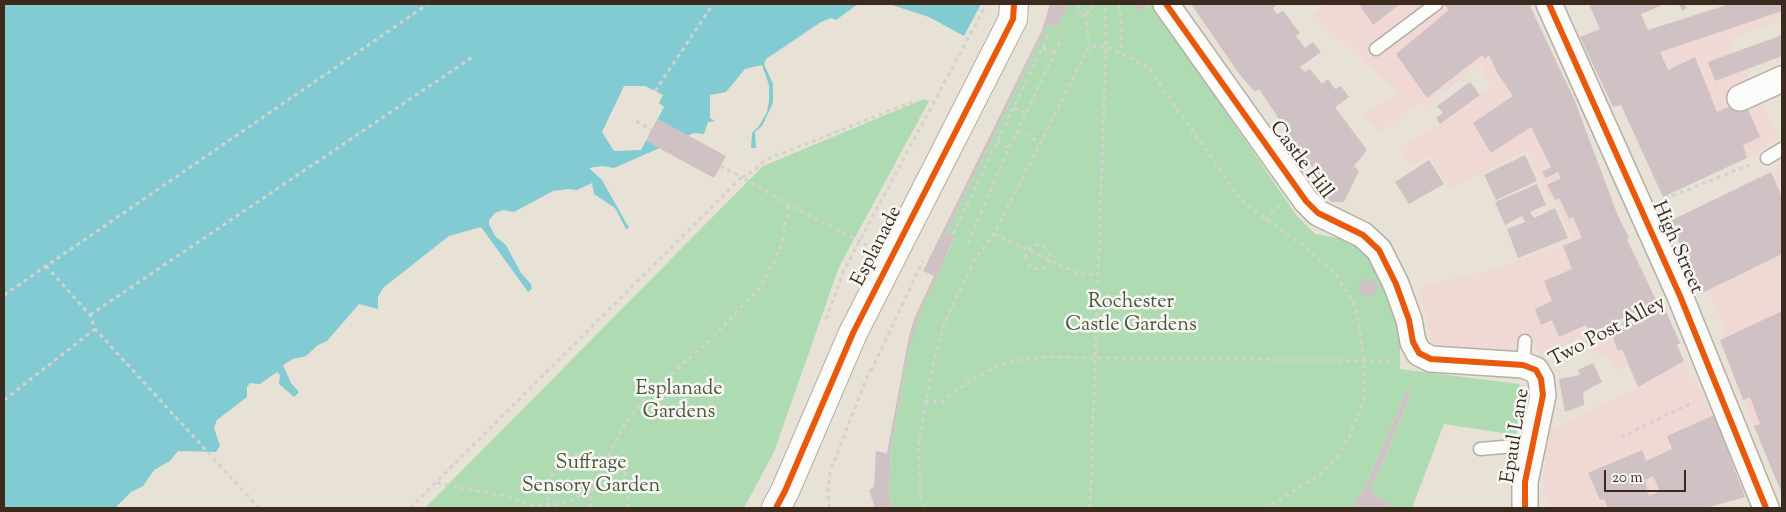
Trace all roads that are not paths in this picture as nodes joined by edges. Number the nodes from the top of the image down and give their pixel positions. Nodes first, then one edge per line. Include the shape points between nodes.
1 (1014, 4) edge
2 (1166, 4) edge
3 (1436, 4) edge
4 (1549, 4) edge
5 (1376, 49) dead end
6 (1782, 79) edge
7 (1740, 98) dead end
8 (1782, 149) edge
9 (1767, 158) road end
10 (1418, 353) joint
11 (1532, 448) junction
12 (1480, 450) dead end
13 (776, 508) edge
14 (1525, 508) edge
15 (1766, 508) edge

1 - 13 street, Esplanade via 1013,19 853,332
2 - 10 street, Castle Hill via 1306,201 1318,213 1363,234 1380,250 1396,284
3 - 5 lane
4 - 15 street, High Street via 1680,296
6 - 7 street
8 - 9 lane
10 - 11 street, Epaul Lane via 1437,360 1529,359 1541,380 1543,395
11 - 12 lane via 1515,446
11 - 14 street, Epaul Lane

